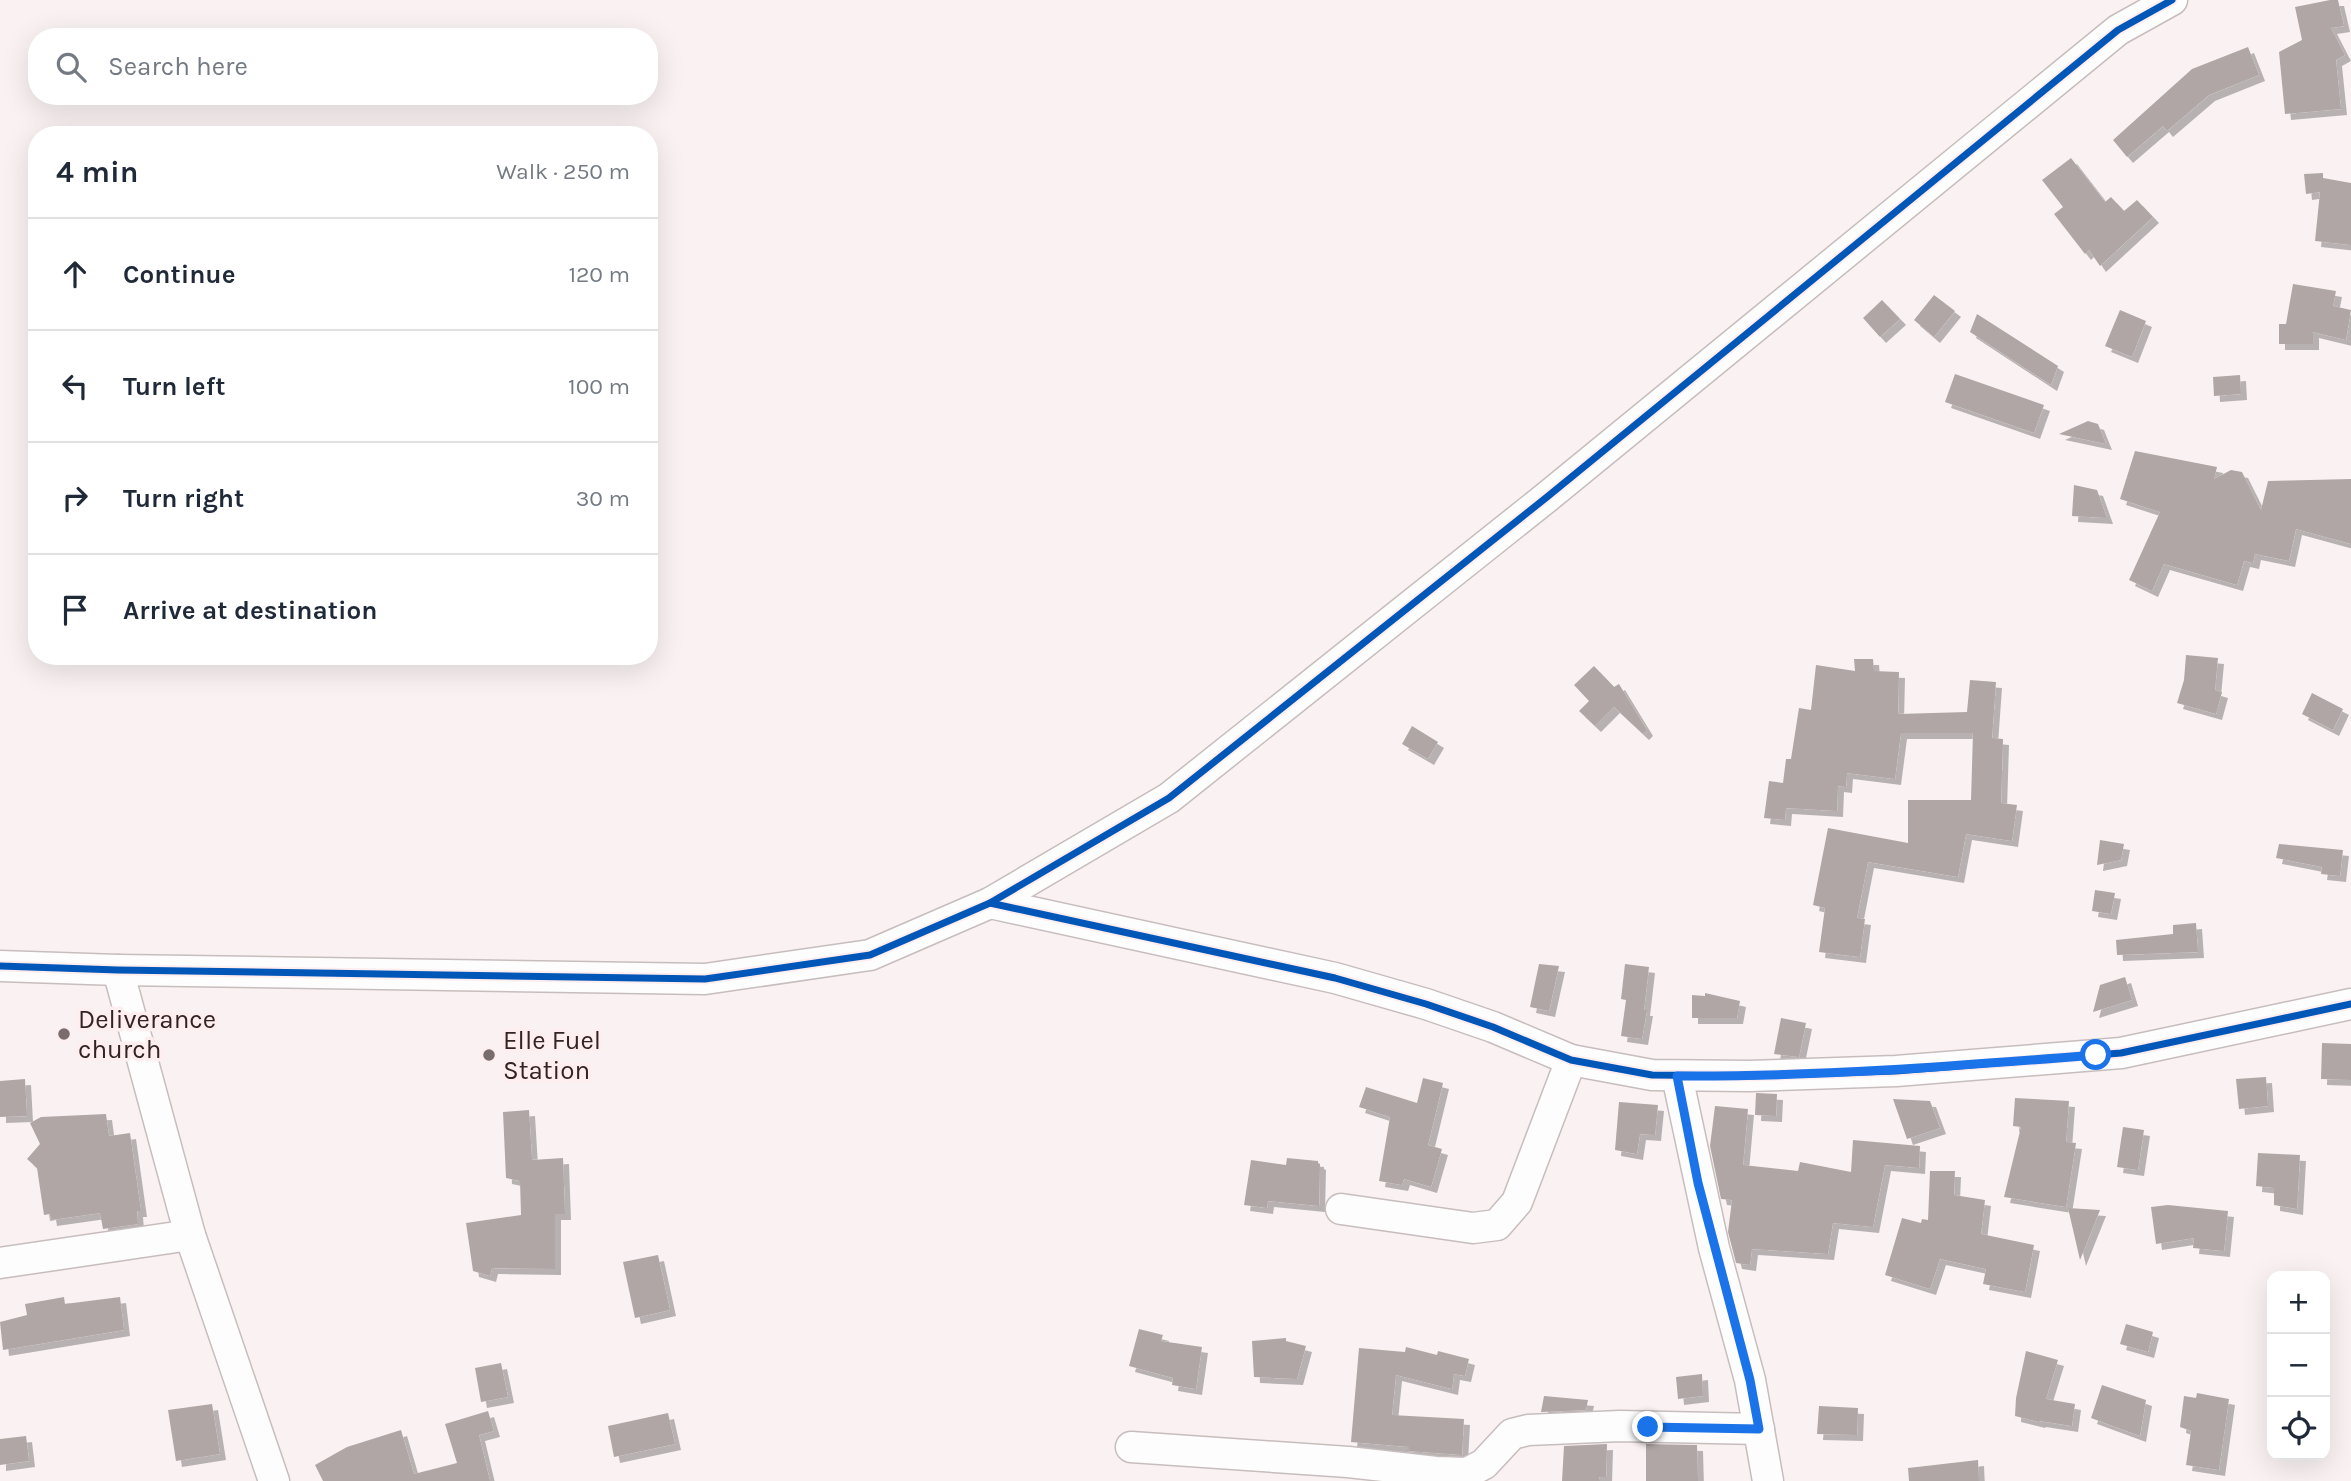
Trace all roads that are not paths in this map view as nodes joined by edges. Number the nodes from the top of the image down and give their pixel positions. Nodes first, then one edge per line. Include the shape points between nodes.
1 (2172, 0) edge
2 (990, 903) junction
3 (0, 966) edge
4 (118, 971) junction
5 (2351, 1004) edge
6 (1571, 1060) junction
7 (1677, 1076) junction
8 (1341, 1209) dead end
9 (190, 1235) junction
10 (0, 1263) edge
11 (1759, 1429) junction
12 (1131, 1447) dead end
13 (274, 1481) edge
14 (1768, 1481) edge

1 - 2 street via 2118,30 1547,497 1169,797
2 - 4 street via 870,955 705,979
2 - 6 street via 1335,978 1493,1027
3 - 4 street
4 - 9 street
5 - 7 street via 2121,1053 1896,1071
6 - 7 street
6 - 8 street via 1517,1202 1497,1225 1473,1228
7 - 11 street via 1693,1161
9 - 10 street
9 - 13 street
11 - 12 street via 1620,1426 1528,1430 1512,1434 1484,1464 1467,1473
11 - 14 street

